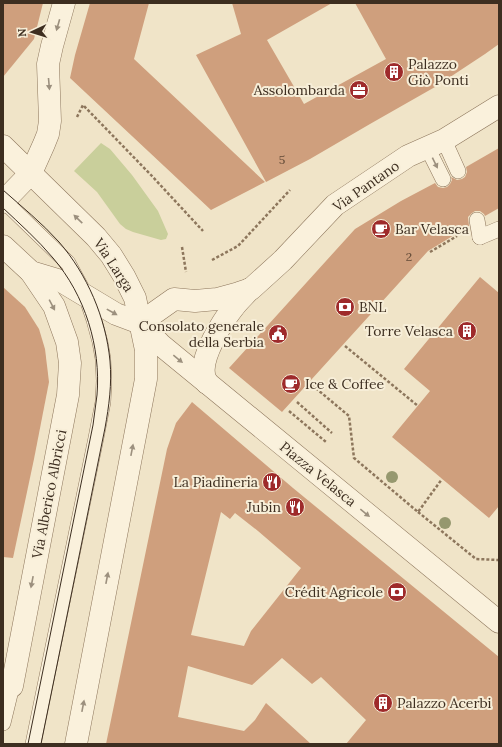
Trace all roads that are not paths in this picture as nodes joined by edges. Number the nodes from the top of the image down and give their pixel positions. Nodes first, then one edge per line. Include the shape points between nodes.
1 (64, 3) edge
2 (499, 106) edge
3 (436, 143) junction
4 (3, 146) edge
5 (458, 171) dead end
6 (31, 173) junction
7 (443, 179) dead end
8 (3, 201) edge
9 (473, 223) dead end
10 (499, 229) edge
11 (3, 246) edge
12 (31, 272) junction
13 (251, 289) junction
14 (86, 296) junction
15 (140, 323) junction
16 (207, 383) junction
17 (499, 622) edge
18 (7, 688) edge
19 (3, 723) edge
20 (33, 744) edge
21 (76, 744) edge

1 -> 6 street via 48,64 50,121 44,144
2 - 3 street, Via Pantano
3 - 5 lane
3 -> 7 lane
3 - 13 street, Via Pantano via 408,156 335,205 283,260
4 - 6 street, Via Larga
6 - 8 street
15 -> 6 street, Via Larga via 135,298 111,255
8 - 14 lane via 68,263
9 - 10 lane via 480,237
11 - 12 street, Via Larga
12 - 14 street, Via Larga via 61,281
12 -> 18 street, Via Alberico Albricci via 54,306 67,342 70,363 68,395
13 - 15 street, Via Pantano via 217,299 174,299
13 - 16 street, Via Pantano via 233,308 213,338 204,366
14 -> 15 street, Via Larga via 116,314
14 - 20 lane via 103,359 103,402
15 -> 16 street, Piazza Velasca via 161,345
21 -> 15 street via 146,379 146,350
16 -> 17 street, Piazza Velasca
18 - 19 lane, Via Alberico Albricci

